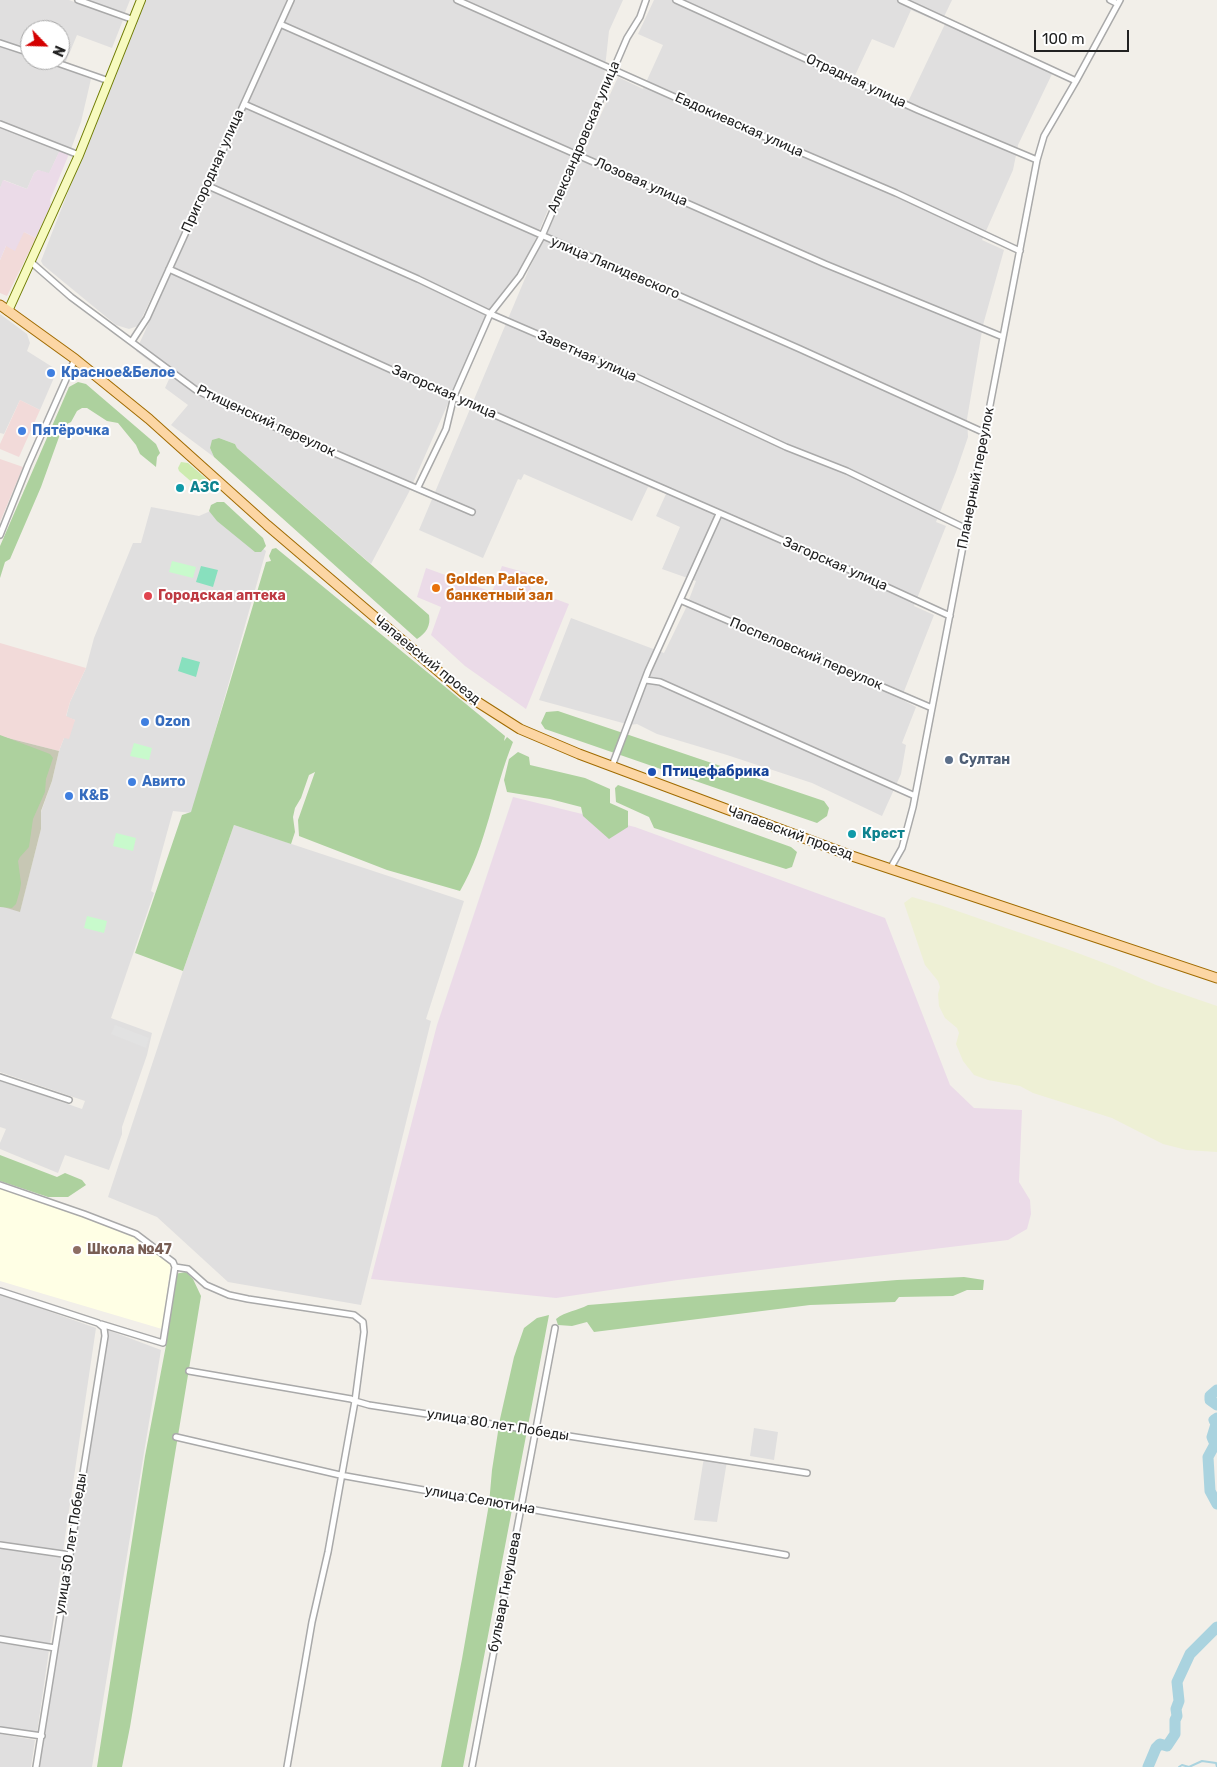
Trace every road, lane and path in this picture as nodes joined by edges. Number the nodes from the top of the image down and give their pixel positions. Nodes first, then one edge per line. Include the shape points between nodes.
1 (78, 0) edge
2 (141, 0) edge
3 (291, 0) edge
4 (458, 0) edge
5 (646, 0) edge
6 (676, 0) edge
7 (901, 0) edge
8 (1110, 0) edge
9 (1119, 2) edge
10 (134, 20) junction
11 (280, 24) junction
12 (0, 43) edge
13 (20, 50) edge
14 (70, 67) edge
15 (614, 69) junction
16 (1076, 80) junction
17 (109, 81) junction
18 (244, 104) junction
19 (0, 124) edge
20 (576, 153) junction
21 (79, 154) junction
22 (1037, 160) junction
23 (206, 185) junction
24 (542, 236) junction
25 (1020, 251) junction
26 (31, 262) junction
27 (169, 269) junction
28 (0, 305) edge
29 (8, 311) junction
30 (490, 314) junction
31 (1003, 336) junction
32 (132, 341) junction
33 (75, 359) junction
34 (454, 396) junction
35 (985, 432) junction
36 (418, 487) junction
37 (472, 512) dead end
38 (719, 514) junction
39 (967, 529) junction
40 (0, 535) edge
41 (680, 600) junction
42 (950, 616) junction
43 (646, 680) junction
44 (932, 708) junction
45 (612, 766) junction
46 (915, 796) junction
47 (890, 868) junction
48 (1217, 978) edge
49 (0, 1076) edge
50 (69, 1100) dead end
51 (0, 1185) edge
52 (176, 1267) junction
53 (0, 1292) edge
54 (98, 1324) junction
55 (555, 1328) dead end
56 (189, 1370) dead end
57 (355, 1402) junction
58 (536, 1431) junction
59 (176, 1437) dead end
60 (807, 1473) dead end
61 (340, 1475) junction
62 (521, 1507) junction
63 (0, 1545) edge
64 (786, 1554) dead end
65 (70, 1555) junction
66 (0, 1639) edge
67 (55, 1648) junction
68 (0, 1730) edge
69 (42, 1736) junction
70 (36, 1767) edge
71 (287, 1767) edge
72 (472, 1767) edge

1 - 10 street
2 - 10 street
3 - 11 street, Пригородная улица
4 - 15 street, Евдокиевская улица
5 - 15 street, Александровская улица
6 - 22 street, Отрадная улица via 918,110
7 - 16 street
8 - 9 street
9 - 16 street, Планерный переулок
10 - 17 street
11 - 18 street, Пригородная улица
11 - 20 street, Лозовая улица
12 - 13 street
14 - 17 street
15 - 20 street, Александровская улица
15 - 25 street, Евдокиевская улица
16 - 22 street, Планерный переулок via 1044,136
17 - 21 street
18 - 23 street, Пригородная улица
18 - 24 street, улица Ляпидевского
19 - 21 street
20 - 24 street, Александровская улица
20 - 31 street, Лозовая улица via 826,264
21 - 26 street
22 - 25 street, Планерный переулок
23 - 27 street, Пригородная улица
23 - 30 street, Заветная улица
24 - 30 street, Александровская улица via 520,276
24 - 35 street, улица Ляпидевского
25 - 31 street, Планерный переулок
26 - 29 street
26 - 32 street, Ртищенский переулок via 71,297
27 - 32 street, Пригородная улица via 147,318
27 - 34 street, Загорская улица
28 - 29 main road, Чапаевский проезд
29 - 33 main road, Чапаевский проезд
30 - 34 street, Александровская улица
30 - 39 street, Заветная улица via 786,447 847,471
31 - 35 street, Планерный переулок
32 - 36 street, Ртищенский переулок via 196,390 283,431
33 - 40 street
33 - 45 main road, Чапаевский проезд via 465,694 520,729
34 - 36 street, Александровская улица via 446,429
34 - 38 street, Загорская улица
35 - 39 street, Планерный переулок
36 - 37 street, Ртищенский переулок
38 - 41 street
38 - 42 street, Загорская улица
39 - 42 street, Планерный переулок
41 - 43 street
41 - 44 street, Поспеловский переулок
42 - 44 street, Планерный переулок
43 - 45 street
43 - 46 street via 660,682
44 - 46 street, Планерный переулок
45 - 47 main road, Чапаевский проезд
46 - 47 street, Планерный переулок via 902,848
47 - 48 main road, Чапаевский проезд
49 - 50 street
51 - 52 street via 136,1234
52 - 54 street via 163,1343
52 - 57 street via 188,1269 206,1285 229,1295 360,1318 364,1332
53 - 54 street
54 - 65 street, улица 50 лет Победы via 104,1328 105,1336
55 - 58 street, бульвар Гнеушева
56 - 57 street, улица 80 лет Победы
57 - 58 street, улица 80 лет Победы
57 - 61 street
58 - 60 street, улица 80 лет Победы
58 - 62 street, бульвар Гнеушева
59 - 61 street, улица Селютина
61 - 62 street, улица Селютина
61 - 71 street
62 - 64 street, улица Селютина
62 - 72 street, бульвар Гнеушева
63 - 65 street
65 - 67 street, улица 50 лет Победы
66 - 67 street
67 - 69 street, улица 50 лет Победы
68 - 69 street
69 - 70 street, улица 50 лет Победы

